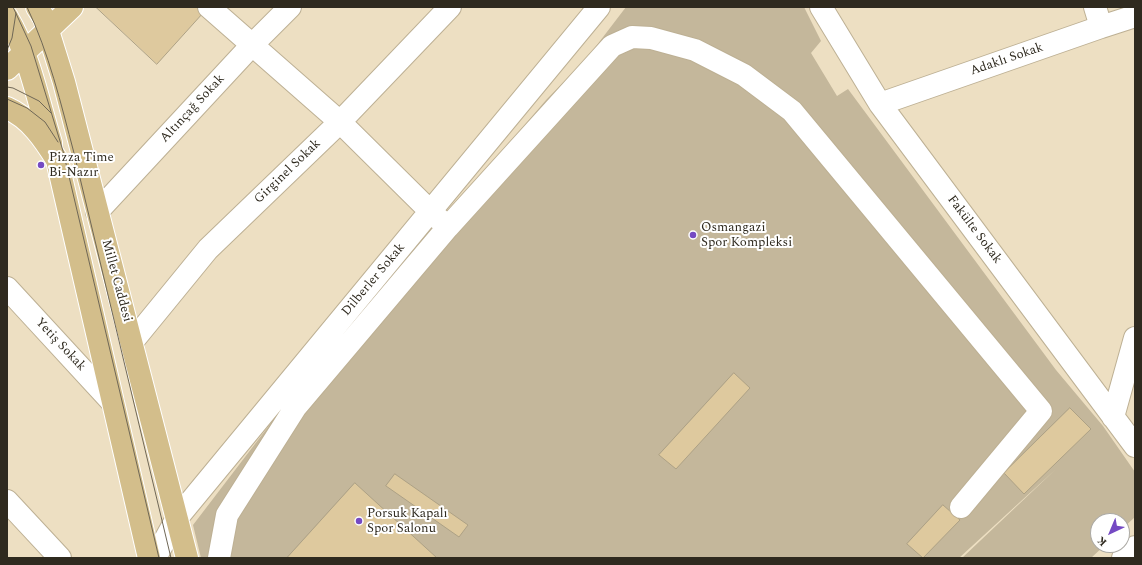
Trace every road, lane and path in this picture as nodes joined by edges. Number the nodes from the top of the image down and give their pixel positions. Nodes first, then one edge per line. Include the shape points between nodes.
1 (68, 7) edge
2 (72, 7) edge
3 (209, 7) edge
4 (290, 7) edge
5 (450, 7) edge
6 (599, 7) edge
7 (821, 7) edge
8 (1135, 16) edge
9 (1098, 17) edge
10 (43, 18) edge
11 (10, 28) edge
12 (252, 45) junction
13 (25, 52) junction
14 (7, 69) edge
15 (880, 104) junction
16 (7, 108) edge
17 (340, 122) junction
18 (56, 160) junction
19 (97, 212) junction
20 (431, 212) junction
21 (448, 227) junction
22 (7, 288) edge
23 (1135, 338) edge
24 (132, 342) junction
25 (113, 403) junction
26 (1113, 417) junction
27 (1135, 446) edge
28 (7, 501) edge
29 (961, 507) dead end
30 (177, 518) junction
31 (1135, 547) edge
32 (60, 558) edge
33 (149, 558) edge
34 (155, 558) edge
35 (187, 558) edge
36 (219, 558) edge
37 (1123, 558) edge

1 - 10 main road
2 - 10 main road
3 - 12 street
4 - 12 street, Altınçağ Sokak
5 - 17 street, Girginel Sokak
6 - 20 street, Dilberler Sokak
7 - 15 street, Fakülte Sokak
8 - 9 street, Adaklı Sokak
9 - 15 street, Adaklı Sokak
10 - 11 main road
10 - 13 main road
10 - 19 main road, Millet Caddesi via 64,82
11 - 13 main road
12 - 17 street
12 - 19 street, Altınçağ Sokak
13 - 14 main road
13 - 18 main road
15 - 26 street, Fakülte Sokak
16 - 18 main road via 28,121 44,139
17 - 20 street
17 - 24 street, Girginel Sokak via 208,249
18 - 25 main road
19 - 24 main road, Millet Caddesi
20 - 21 street
20 - 30 street, Dilberler Sokak
21 - 29 street via 612,46 632,37 651,38 695,50 744,75 792,111 1041,410
21 - 36 street via 295,408 227,515
22 - 25 street, Yetiş Sokak
23 - 26 street
24 - 30 main road, Millet Caddesi
25 - 33 main road
26 - 27 street, Fakülte Sokak
28 - 32 street
30 - 34 street, Dilberler Sokak
30 - 35 main road, Millet Caddesi
31 - 37 street

